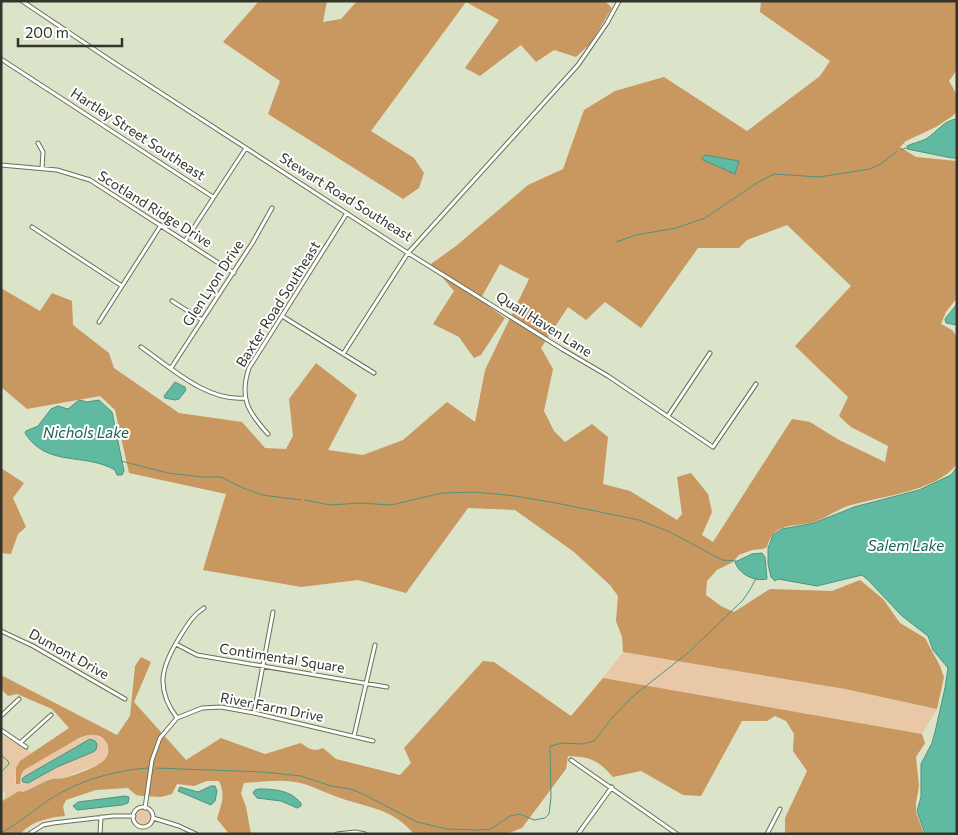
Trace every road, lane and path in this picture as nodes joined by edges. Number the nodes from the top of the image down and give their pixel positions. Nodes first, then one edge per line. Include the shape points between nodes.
1 (22, 1) edge
2 (619, 1) edge
3 (1, 59) edge
4 (38, 143) dead end
5 (246, 148) junction
6 (1, 165) edge
7 (42, 168) junction
8 (213, 197) junction
9 (272, 208) dead end
10 (348, 213) junction
11 (161, 225) junction
12 (32, 227) dead end
13 (184, 241) junction
14 (408, 253) junction
15 (234, 272) junction
16 (122, 286) junction
17 (172, 301) dead end
18 (282, 316) junction
19 (202, 320) junction
20 (99, 322) dead end
21 (141, 347) dead end
22 (710, 353) dead end
23 (343, 354) junction
24 (171, 368) junction
25 (374, 373) dead end
26 (756, 384) dead end
27 (244, 398) junction
28 (668, 416) junction
29 (268, 434) dead end
30 (204, 608) dead end
31 (273, 612) dead end
32 (1, 631) edge
33 (176, 644) junction
34 (375, 645) dead end
35 (263, 666) junction
36 (367, 683) junction
37 (387, 686) dead end
38 (125, 698) dead end
39 (19, 699) dead end
40 (254, 713) junction
41 (51, 715) dead end
42 (1, 716) edge
43 (178, 718) junction
44 (1, 730) edge
45 (354, 736) junction
46 (373, 741) dead end
47 (20, 743) junction
48 (26, 747) dead end
49 (571, 760) dead end
50 (612, 787) junction
51 (145, 808) junction
52 (780, 809) dead end
53 (134, 816) junction
54 (101, 818) junction
55 (153, 818) junction
56 (29, 834) edge
57 (100, 834) edge
58 (196, 834) edge
59 (337, 834) edge
60 (365, 834) edge
61 (578, 834) edge
62 (678, 834) edge
63 (767, 834) edge

1 - 5 street, Stewart Road Southeast
2 - 14 street, Stewart Road Southeast via 573,71
3 - 8 street, Hartley Street Southeast
4 - 7 street via 43,152
5 - 8 street, Hartley Street Southeast
5 - 10 street, Stewart Road Southeast
6 - 7 street, Scotland Ridge Drive
7 - 11 street, Scotland Ridge Drive via 90,180
8 - 13 street
9 - 15 street, Glen Lyon Drive
10 - 14 street, Stewart Road Southeast
10 - 18 street, Baxter Road Southeast
11 - 13 street, Scotland Ridge Drive
11 - 16 street
12 - 16 street
13 - 15 street, Scotland Ridge Drive
14 - 23 street
14 - 28 street, Quail Haven Lane
15 - 19 street, Glen Lyon Drive
16 - 20 street
17 - 19 street
18 - 23 street
18 - 27 street, Baxter Road Southeast via 249,368
19 - 24 street, Glen Lyon Drive
21 - 24 street
22 - 28 street
23 - 25 street
24 - 27 street via 210,392 223,397
26 - 28 street, Quail Haven Lane via 713,447
27 - 29 street via 255,420
30 - 33 street via 194,614
31 - 35 street
32 - 38 street, Dumont Drive
33 - 35 street, Contimental Square via 197,655
33 - 43 street via 166,660 163,683 167,702
34 - 36 street
35 - 36 street, Contimental Square
35 - 40 street
36 - 37 street, Contimental Square
36 - 45 street
39 - 42 street
40 - 43 street, River Farm Drive via 211,707
40 - 45 street, River Farm Drive
41 - 47 street
43 - 51 street, River Farm Drive via 156,745
44 - 47 street
45 - 46 street, River Farm Drive
47 - 48 street
49 - 50 street
50 - 61 street
50 - 62 street
51 - 53 street via 137,810
51 - 55 street
52 - 63 street
53 - 54 street
53 - 55 street via 144,829
54 - 56 street via 43,825
54 - 57 street
55 - 58 street
59 - 60 street

